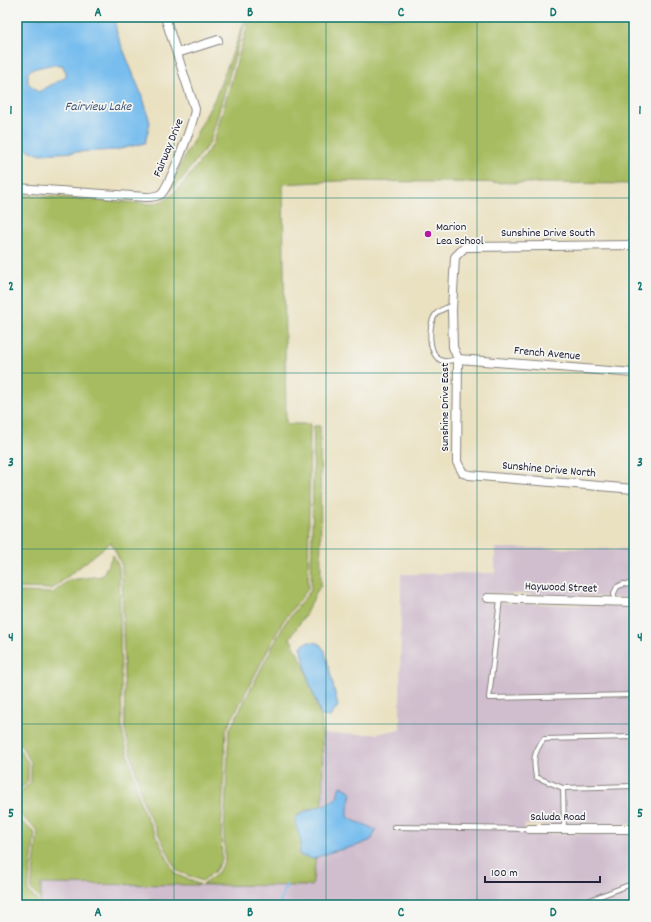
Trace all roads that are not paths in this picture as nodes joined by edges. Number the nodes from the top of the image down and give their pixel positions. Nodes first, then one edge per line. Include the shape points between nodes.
1 (166, 17) edge
2 (218, 40) dead end
3 (178, 53) junction
4 (17, 188) edge
5 (634, 244) edge
6 (463, 248) joint
7 (452, 305) junction
8 (458, 359) junction
9 (634, 373) edge
10 (463, 473) joint
11 (634, 489) edge
12 (634, 584) edge
13 (488, 598) dead end
14 (500, 598) junction
15 (614, 602) junction
16 (634, 602) edge
17 (634, 695) edge
18 (634, 737) edge
19 (634, 786) edge
20 (563, 788) junction
21 (394, 827) dead end
22 (529, 829) joint
23 (564, 829) junction
24 (634, 829) edge
25 (634, 883) edge
26 (577, 905) edge

1 - 3 street, Fairway Drive
2 - 3 street
3 - 4 street, Fairway Drive via 194,103 195,115 164,190 160,194 146,197
5 - 6 street, Sunshine Drive South
6 - 7 street, Sunshine Drive East via 455,257
7 - 8 street, Sunshine Drive East via 453,347
7 - 8 lane via 436,314 430,328 431,346 438,359 444,362
8 - 9 street, French Avenue
8 - 10 street, Sunshine Drive East via 457,462
10 - 11 street, Sunshine Drive North
12 - 15 lane via 617,587
13 - 14 street, Haywood Street
14 - 15 street, Haywood Street
14 - 17 lane via 489,698
15 - 16 street, Haywood Street
18 - 20 lane via 544,739 536,748 533,763 536,778
19 - 20 lane
20 - 23 lane
21 - 22 lane, Saluda Road
22 - 23 street, Saluda Road
23 - 24 street, Saluda Road
25 - 26 lane

